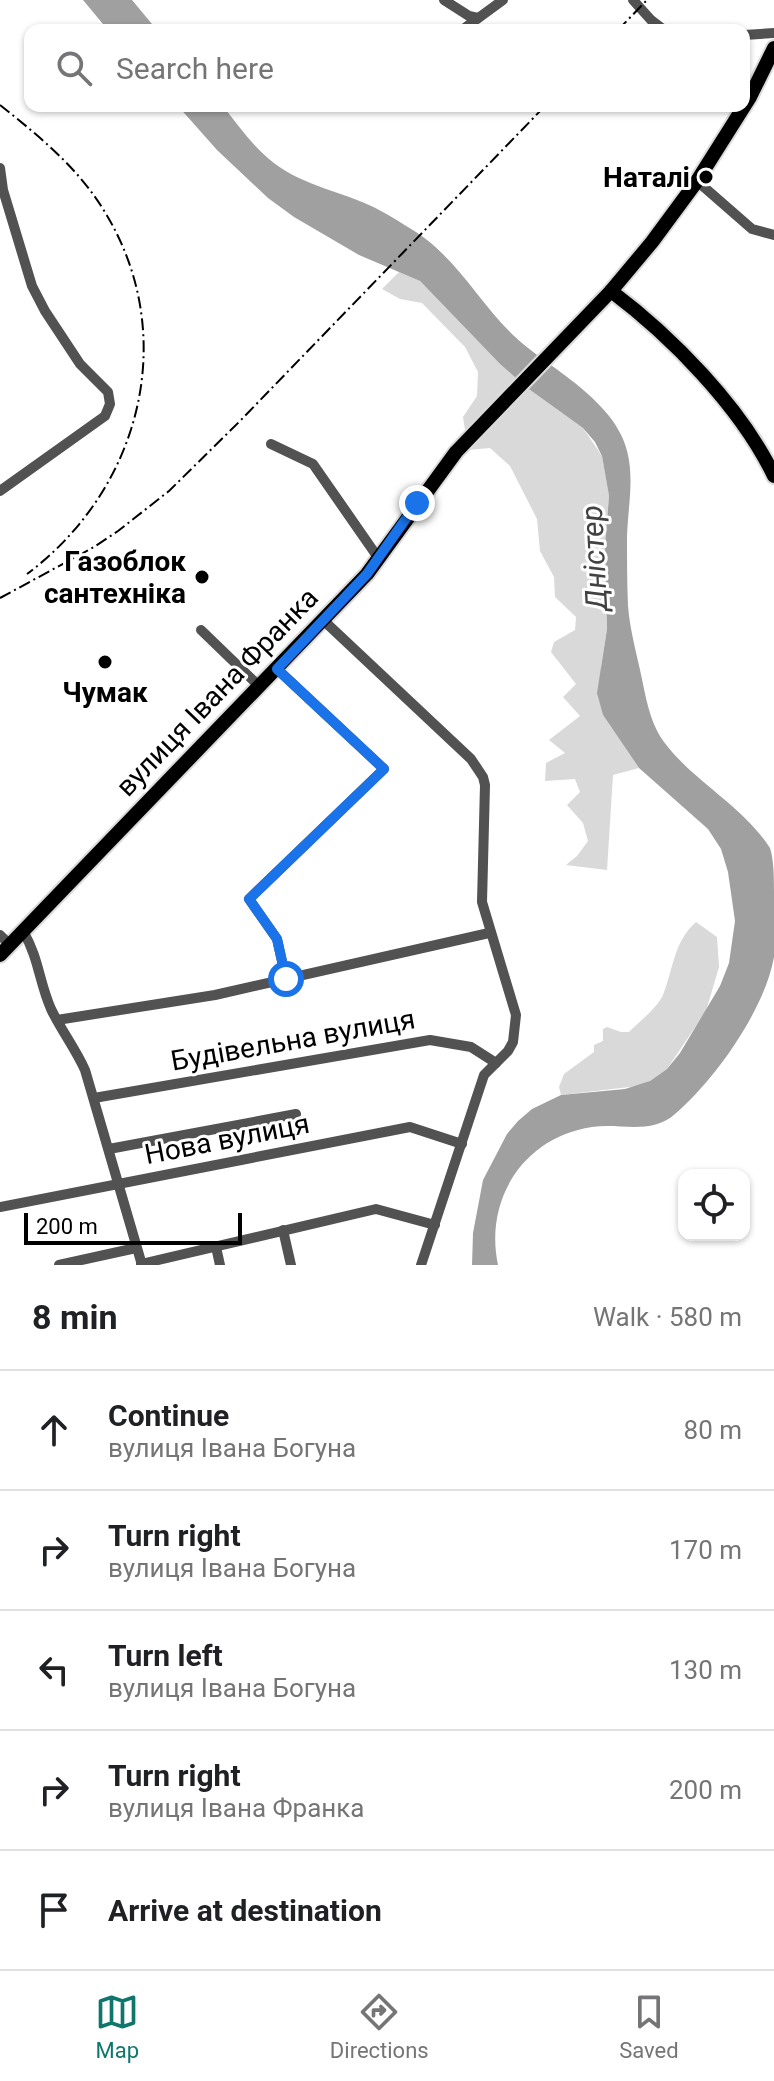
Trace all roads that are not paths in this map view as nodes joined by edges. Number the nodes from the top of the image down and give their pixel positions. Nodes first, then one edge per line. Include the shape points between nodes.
1 (444, 0) edge
2 (503, 0) edge
3 (633, 0) edge
4 (478, 18) junction
5 (470, 24) edge
6 (656, 24) edge
7 (774, 33) edge
8 (750, 35) edge
9 (774, 48) edge
10 (750, 97) edge
11 (741, 112) edge
12 (0, 168) edge
13 (697, 181) junction
14 (774, 223) edge
15 (769, 234) edge
16 (611, 291) junction
17 (271, 444) dead end
18 (774, 476) edge
19 (0, 491) edge
20 (379, 559) junction
21 (322, 619) junction
22 (201, 630) dead end
23 (277, 669) junction
24 (260, 687) junction
25 (23, 931) junction
26 (489, 933) junction
27 (3, 945) edge
28 (286, 979) junction
29 (57, 1020) junction
30 (496, 1063) junction
31 (94, 1098) junction
32 (296, 1114) dead end
33 (462, 1144) junction
34 (109, 1149) junction
35 (117, 1185) junction
36 (0, 1207) edge
37 (435, 1225) junction
38 (283, 1230) junction
39 (216, 1247) junction
40 (136, 1248) junction
41 (59, 1265) edge
42 (142, 1265) edge
43 (220, 1265) edge
44 (291, 1265) edge
45 (421, 1265) edge

1 - 4 street
2 - 4 street
3 - 6 street
4 - 5 street
7 - 8 street
9 - 10 main road
11 - 13 main road
12 - 19 street via 32,286 80,364 111,398 105,416
13 - 15 street via 752,229
13 - 16 main road
14 - 15 street
16 - 18 main road via 650,320 692,364 741,423
16 - 20 main road, вулиця Івана Франка via 456,452
17 - 20 street via 313,464
20 - 21 main road, вулиця Івана Франка
21 - 23 main road, вулиця Івана Франка
21 - 26 street via 471,759 483,777 480,882
22 - 24 street
23 - 24 main road, вулиця Івана Франка
23 - 28 street via 384,769 249,899 277,939
24 - 25 main road, вулиця Івана Франка
25 - 27 main road, вулиця Івана Франка
25 - 29 street
26 - 28 street
26 - 30 street via 516,1015 508,1051
28 - 29 street
29 - 31 street via 74,1045
30 - 31 street, Будівельна вулиця via 471,1047 430,1040
30 - 33 street via 484,1075
31 - 34 street
32 - 34 street
33 - 35 street, Нова вулиця via 410,1127
33 - 37 street
34 - 35 street
35 - 36 street, Нова вулиця
35 - 40 street
37 - 38 street via 376,1209
37 - 45 street
38 - 39 street
38 - 44 street
39 - 42 street
39 - 43 street
40 - 41 street
40 - 42 street

